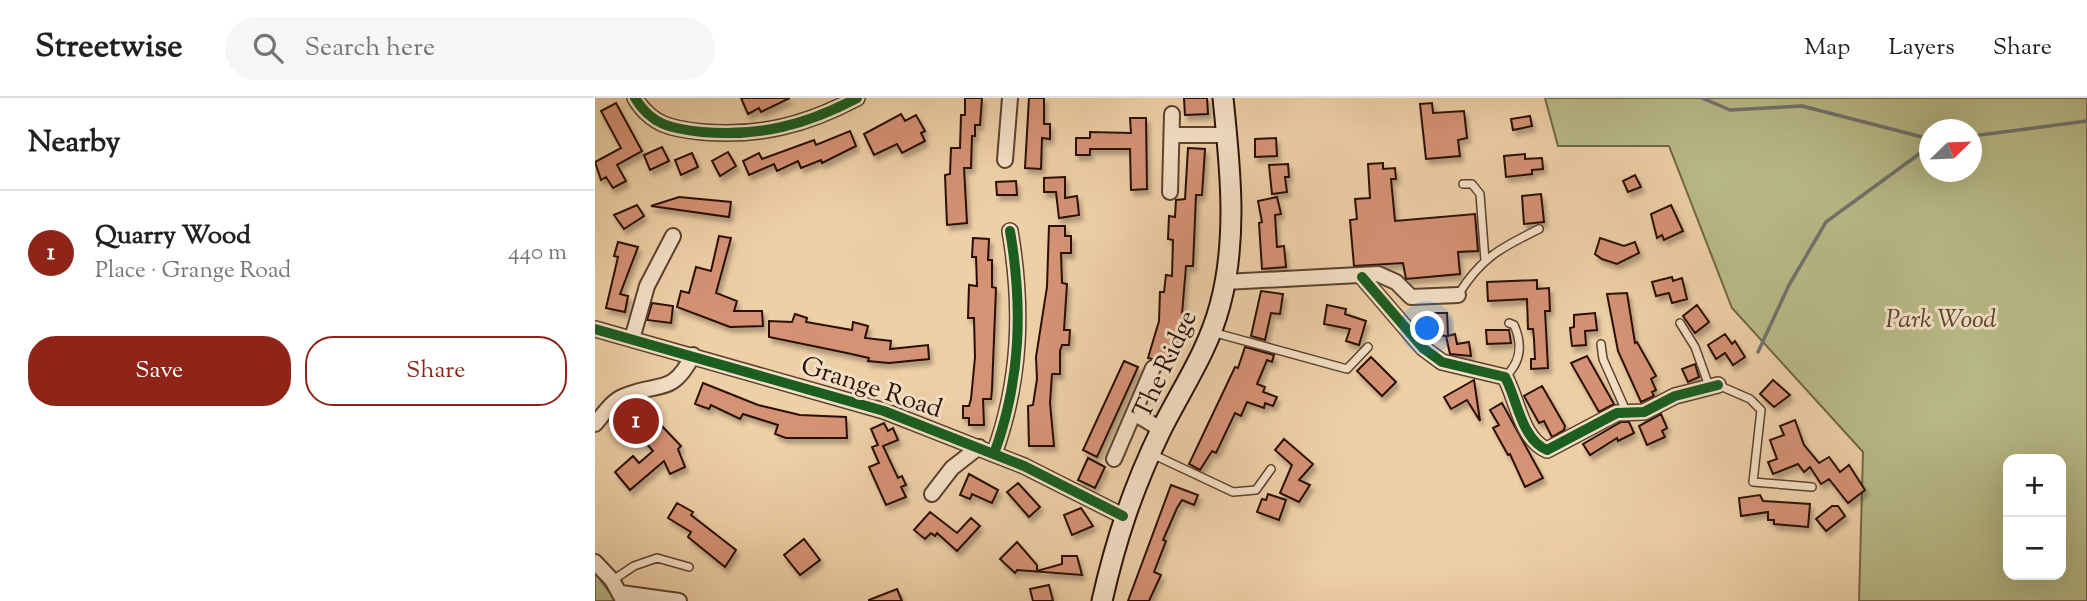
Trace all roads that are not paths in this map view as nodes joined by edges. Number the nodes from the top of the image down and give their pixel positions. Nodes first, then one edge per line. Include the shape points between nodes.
1 (635, 98) edge
2 (857, 98) edge
3 (1010, 98) edge
4 (1223, 98) edge
5 (1172, 114) dead end
6 (1172, 135) junction
7 (1227, 135) junction
8 (1005, 160) dead end
9 (1463, 184) dead end
10 (1170, 192) dead end
11 (1539, 229) dead end
12 (1010, 231) dead end
13 (673, 236) dead end
14 (1485, 260) junction
15 (1362, 277) junction
16 (1225, 282) junction
17 (1458, 295) joint
18 (1509, 323) dead end
19 (1680, 323) dead end
20 (595, 329) edge
21 (1212, 331) junction
22 (632, 339) junction
23 (1601, 344) dead end
24 (1368, 347) dead end
25 (693, 355) junction
26 (1153, 368) dead end
27 (1505, 377) junction
28 (1713, 386) junction
29 (1626, 411) junction
30 (1134, 413) junction
31 (595, 424) edge
32 (1161, 430) junction
33 (979, 447) junction
34 (994, 453) junction
35 (1151, 453) junction
36 (1114, 459) dead end
37 (1271, 469) dead end
38 (1812, 487) dead end
39 (932, 494) dead end
40 (1123, 516) junction
41 (595, 562) edge
42 (689, 567) dead end
43 (612, 580) junction
44 (622, 597) edge
45 (679, 601) edge
46 (1102, 601) edge

1 - 2 street via 658,124 681,130 753,134 809,121
3 - 8 street
4 - 7 main road, The Ridge
5 - 6 street
6 - 7 street
6 - 10 street
7 - 16 main road, The Ridge via 1231,235
9 - 14 lane via 1472,184 1480,194
11 - 14 lane
12 - 34 street via 1018,308 1017,364
13 - 22 street via 647,286
14 - 17 lane
15 - 16 street
15 - 17 street via 1378,274 1396,282 1411,297
15 - 27 street via 1423,348 1442,362
16 - 21 main road, The Ridge
18 - 27 lane via 1517,331 1519,355
19 - 28 lane
20 - 22 street, Grange Road
21 - 24 lane via 1347,369
21 - 32 main road, The Ridge
22 - 25 street, Grange Road
23 - 29 lane
25 - 31 street via 681,377 619,398
25 - 33 street, Grange Road via 884,411
26 - 30 street
27 - 29 street via 1516,408 1537,444 1547,450
28 - 29 street via 1675,396 1644,412
28 - 38 lane via 1750,399 1761,410 1753,482
30 - 32 street
30 - 36 street
32 - 35 main road, The Ridge
33 - 34 street, Grange Road
33 - 39 street via 952,468
34 - 40 street, Grange Road
35 - 37 lane via 1233,492 1256,490
35 - 40 main road, The Ridge
40 - 46 main road, The Ridge
41 - 43 street
42 - 43 lane via 657,558
43 - 44 street
44 - 45 street

